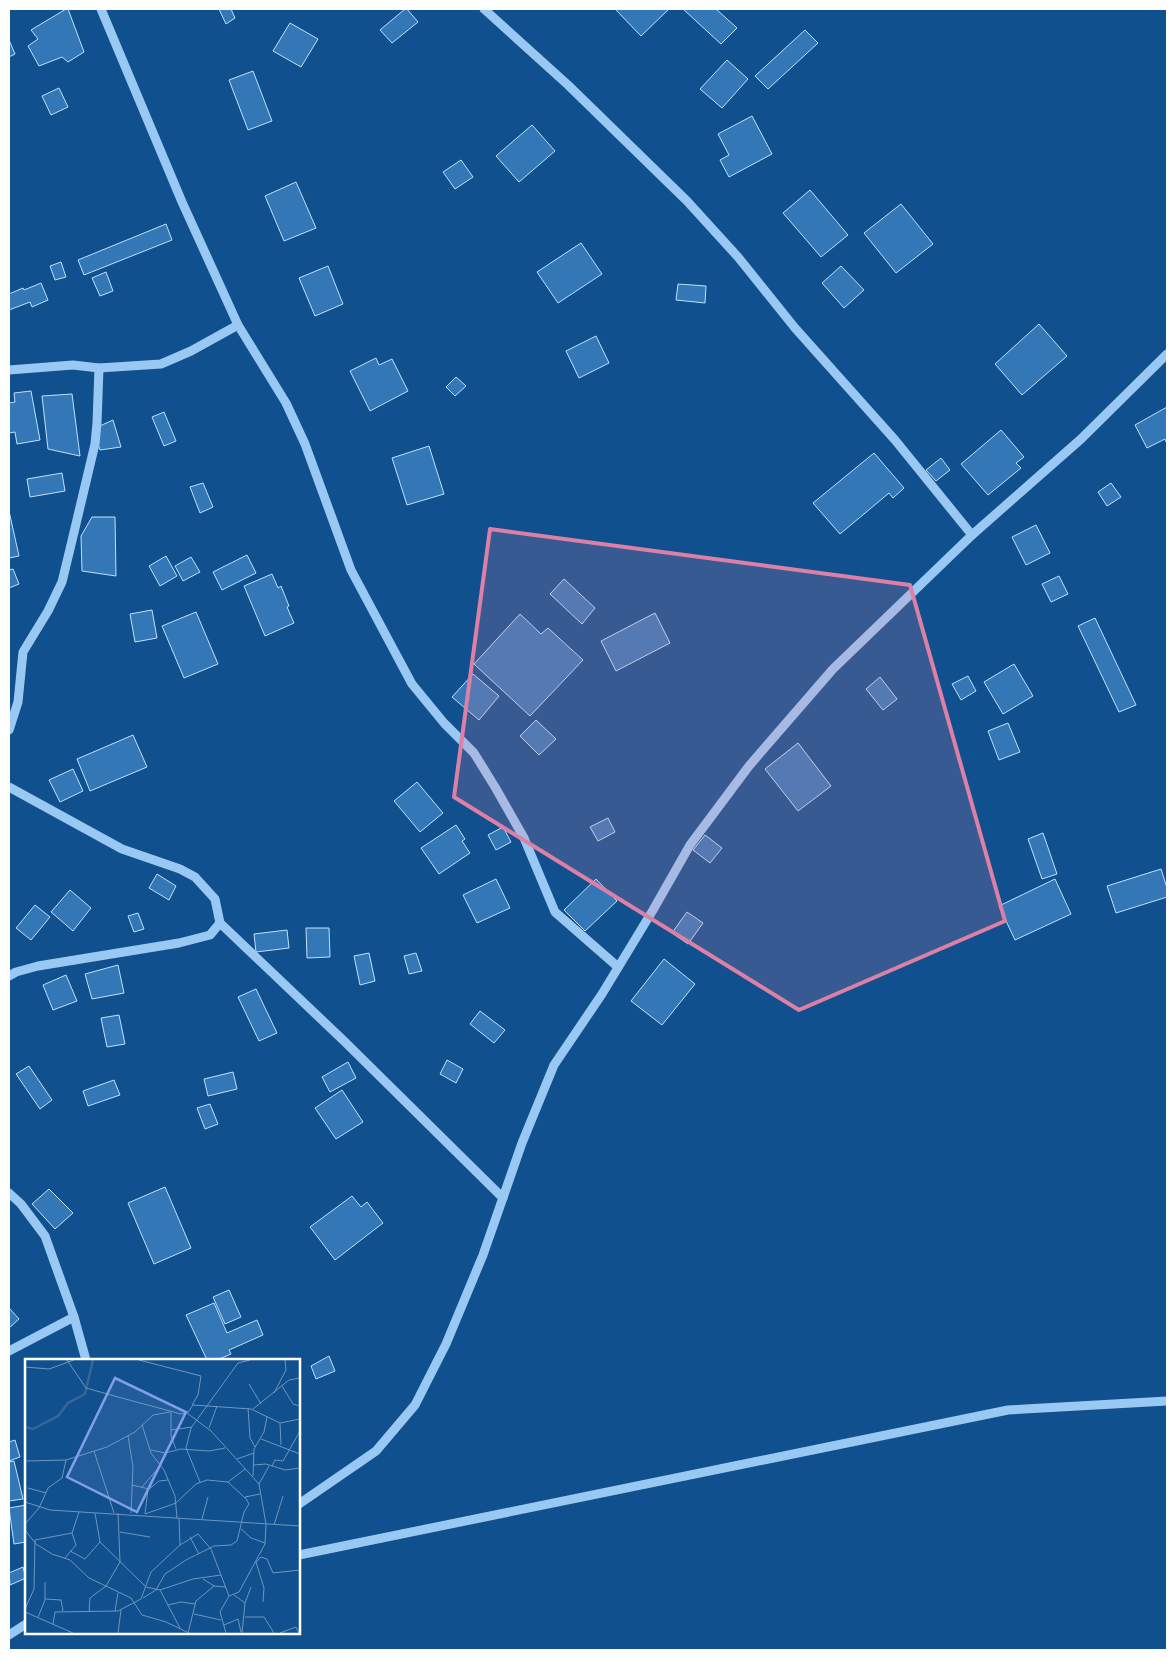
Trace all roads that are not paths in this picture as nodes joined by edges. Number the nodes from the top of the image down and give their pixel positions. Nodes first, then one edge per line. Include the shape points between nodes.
1 (101, 9) edge
2 (484, 9) edge
3 (238, 326) junction
4 (1167, 354) edge
5 (99, 368) junction
6 (9, 370) edge
7 (972, 535) junction
8 (9, 730) edge
9 (9, 786) edge
10 (220, 923) junction
11 (618, 967) junction
12 (9, 976) edge
13 (9, 1193) edge
14 (503, 1198) junction
15 (74, 1316) junction
16 (9, 1351) edge
17 (86, 1359) edge
18 (1167, 1401) edge
19 (300, 1503) edge
20 (300, 1555) edge
21 (25, 1625) edge
22 (9, 1635) edge

1 - 3 street
2 - 7 street via 568,85 687,201 895,440
3 - 5 street via 161,364
3 - 11 street via 286,403 305,444 352,570 412,684 474,753 495,786 524,838 555,912
4 - 7 street via 1081,438
5 - 6 street via 73,365
5 - 8 street via 95,444 62,582 23,652 18,702
7 - 11 street via 833,669 749,766 690,845
9 - 10 street via 122,849 195,877 215,899
10 - 12 street via 210,934 178,944 38,966
10 - 14 street
11 - 14 street via 554,1065
13 - 15 street via 45,1236
14 - 19 street via 446,1344 415,1405 376,1451
15 - 16 street
15 - 17 street
18 - 20 street via 1008,1410
21 - 22 street

